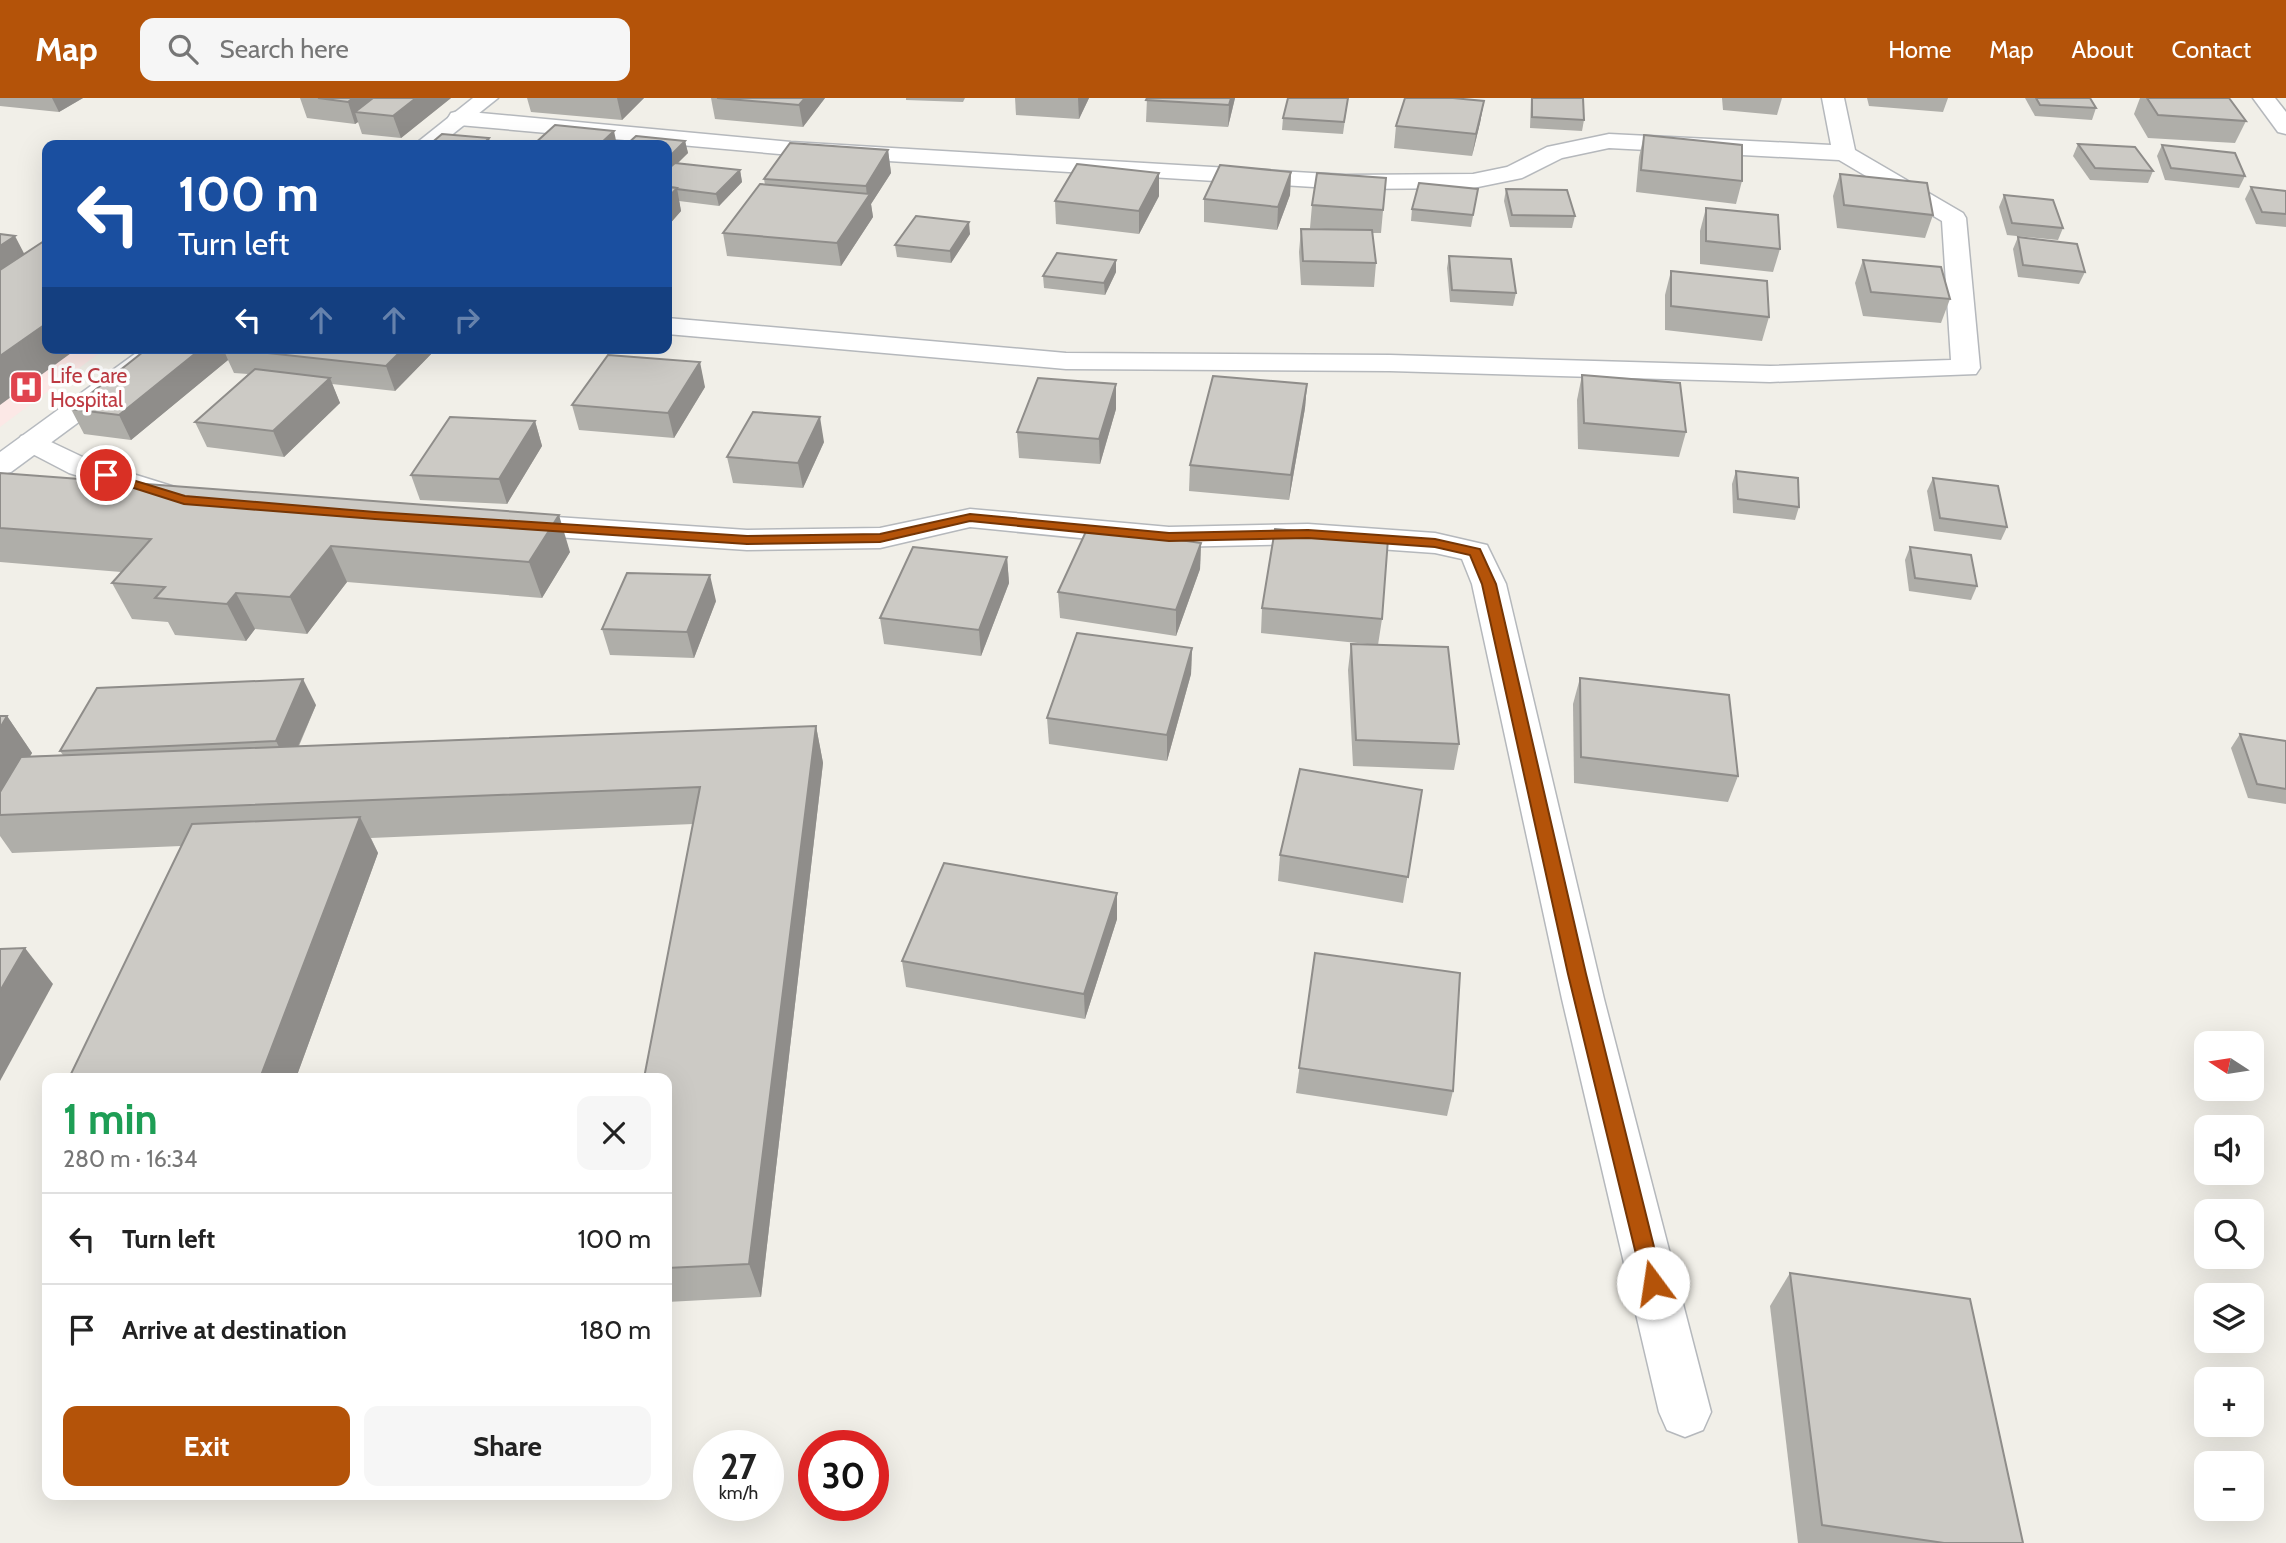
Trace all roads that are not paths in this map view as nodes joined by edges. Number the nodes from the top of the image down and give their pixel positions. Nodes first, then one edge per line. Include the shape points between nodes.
1 (487, 98) edge
2 (1833, 98) edge
3 (2264, 98) edge
4 (459, 118) junction
5 (2286, 127) edge
6 (431, 140) edge
7 (666, 140) edge
8 (672, 140) edge
9 (1844, 153) junction
10 (672, 326) edge
11 (153, 354) edge
12 (32, 442) junction
13 (0, 466) edge
14 (211, 502) edge
15 (485, 523) edge
16 (1685, 1412) dead end

1 - 4 street
2 - 9 street
3 - 5 street
4 - 6 street
4 - 7 street
8 - 9 street via 828,153 1430,183 1514,173 1555,152 1609,141
9 - 10 street via 1954,218 1966,368 1770,374 1390,363 1066,361
11 - 12 street
12 - 13 street
12 - 14 street via 80,467 184,500
15 - 16 street via 747,540 880,538 970,517 1169,537 1308,534 1435,543 1475,552 1489,584 1580,986

